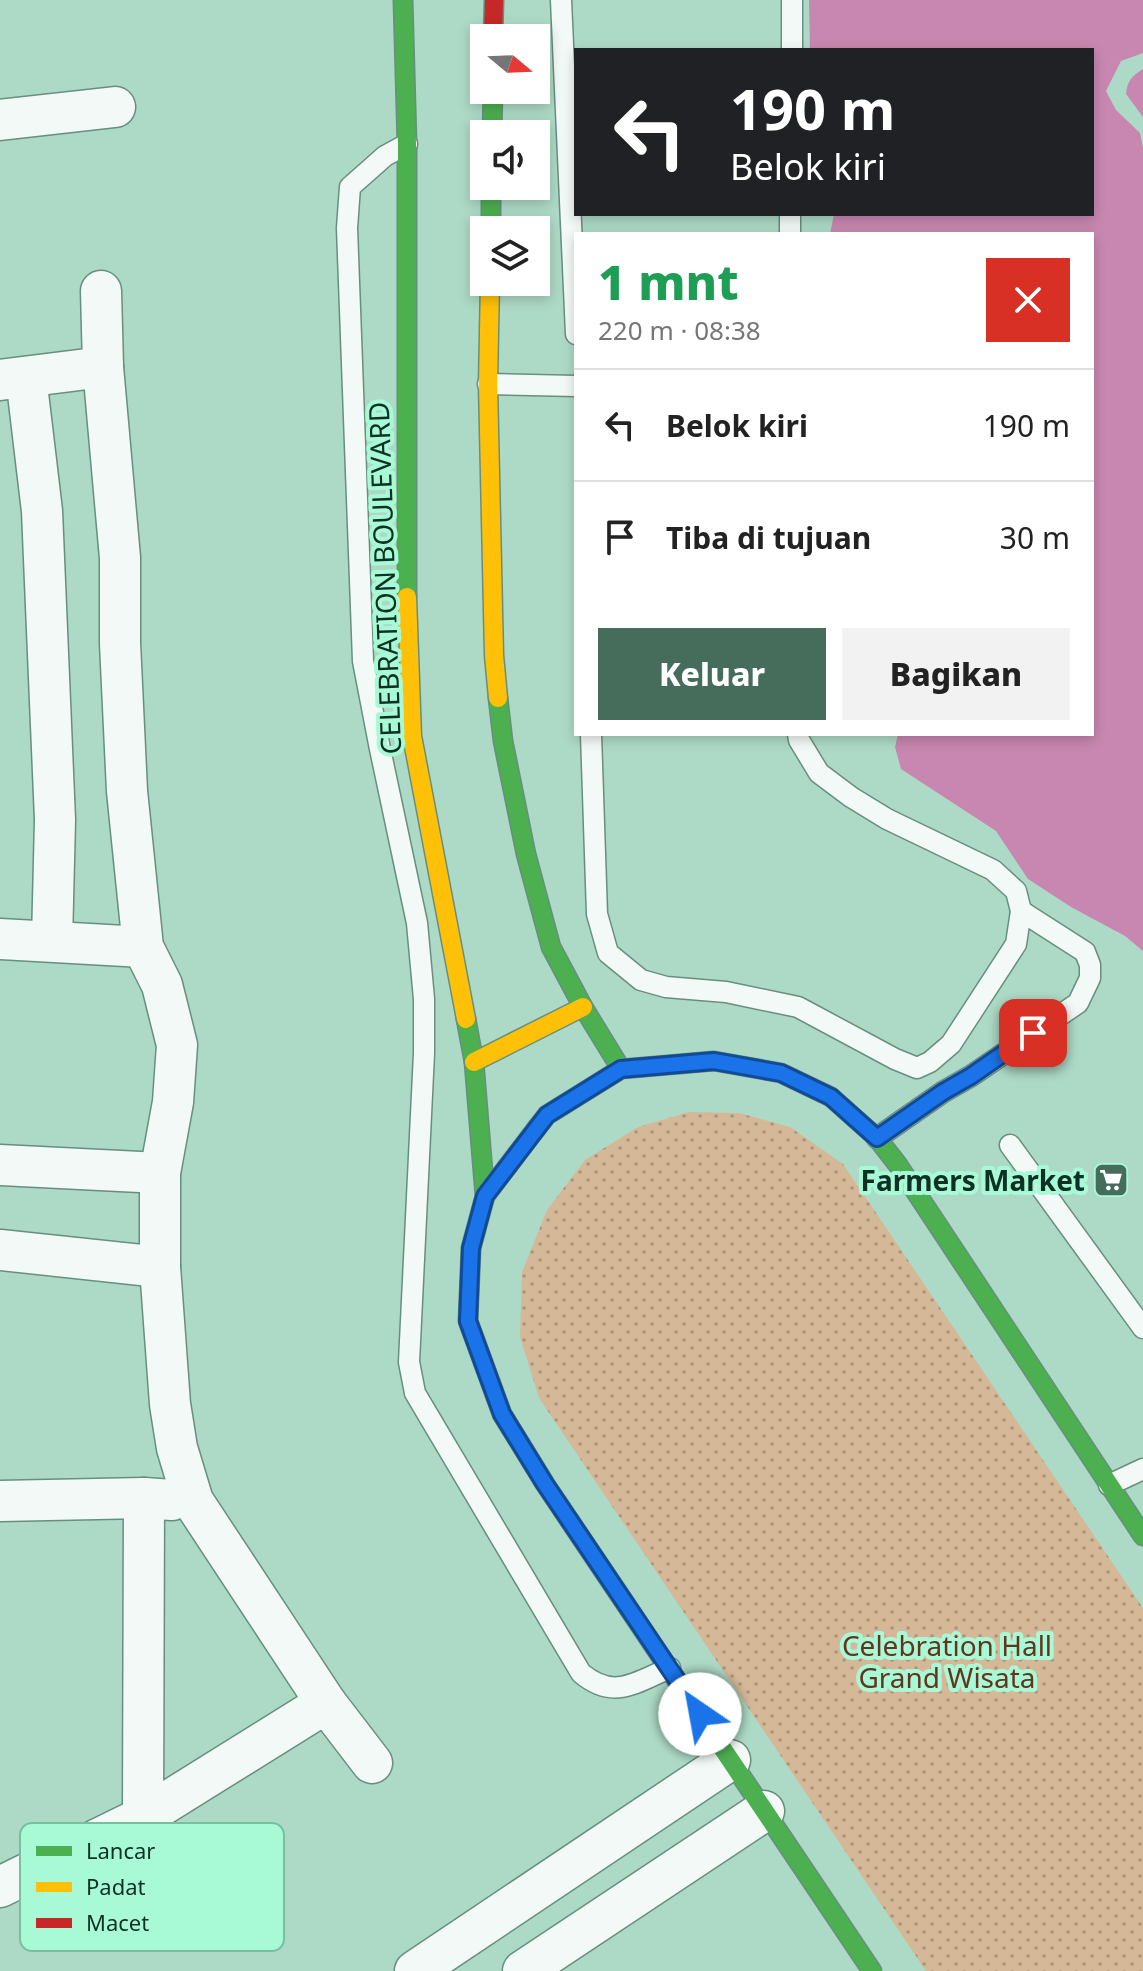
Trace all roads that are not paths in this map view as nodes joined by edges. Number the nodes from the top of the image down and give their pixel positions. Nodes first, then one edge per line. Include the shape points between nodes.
1 (403, 0) edge
2 (494, 0) edge
3 (561, 0) edge
4 (792, 0) edge
5 (493, 24) edge
6 (792, 48) edge
7 (115, 107) dead end
8 (0, 120) edge
9 (407, 144) junction
10 (574, 289) edge
11 (101, 291) dead end
12 (490, 296) edge
13 (103, 367) junction
14 (13, 379) edge
15 (488, 384) junction
16 (574, 386) edge
17 (591, 736) edge
18 (798, 736) edge
19 (1021, 911) junction
20 (0, 939) edge
21 (52, 941) junction
22 (143, 947) junction
23 (583, 1007) junction
24 (474, 1062) junction
25 (621, 1069) junction
26 (877, 1138) junction
27 (1010, 1145) dead end
28 (0, 1165) edge
29 (160, 1173) junction
30 (485, 1196) junction
31 (0, 1250) edge
32 (160, 1267) junction
33 (1143, 1328) edge
34 (1143, 1469) edge
35 (1109, 1485) junction
36 (144, 1498) junction
37 (0, 1501) edge
38 (193, 1501) junction
39 (1142, 1531) edge
40 (670, 1668) junction
41 (326, 1703) junction
42 (730, 1760) junction
43 (372, 1763) dead end
44 (764, 1811) junction
45 (143, 1817) junction
46 (131, 1823) edge
47 (20, 1877) edge
48 (0, 1887) edge
49 (415, 1971) edge
50 (523, 1971) edge
51 (872, 1971) edge

1 - 9 street, CELEBRATION BOULEVARD
2 - 5 street
3 - 10 lane
4 - 6 lane
7 - 8 street
9 - 24 street, CELEBRATION BOULEVARD via 406,561 412,736
9 - 40 lane via 350,187 347,228 363,661 417,923 424,999 409,1362 415,1393 581,1673 606,1688 629,1686
11 - 13 street
12 - 15 street
13 - 14 street
13 - 22 street via 120,558 127,791
14 - 21 street via 42,511 55,820
15 - 16 lane
15 - 23 street via 494,655 503,741 551,947
17 - 19 lane via 597,914 608,953 641,980 798,1007 917,1068 951,1044 1016,944
18 - 19 lane via 819,773 887,819 993,870 1016,891
19 - 26 lane via 1085,952 1090,978 1078,1003
20 - 21 street
21 - 22 street
22 - 29 street via 162,985 177,1045
23 - 24 street
23 - 25 street
24 - 30 street, CELEBRATION BOULEVARD
25 - 26 street via 714,1061 781,1073 831,1097
25 - 30 street via 547,1115
26 - 35 street
27 - 33 lane
28 - 29 street
29 - 32 street
30 - 40 street via 471,1248 468,1321 502,1414
31 - 32 street
32 - 38 street via 170,1404
34 - 35 lane
35 - 39 street
36 - 37 street
36 - 38 street
36 - 45 street
38 - 41 street
40 - 42 street
41 - 43 street
41 - 45 street
42 - 44 street
42 - 49 street
44 - 50 street
44 - 51 street
45 - 46 street
47 - 48 street

